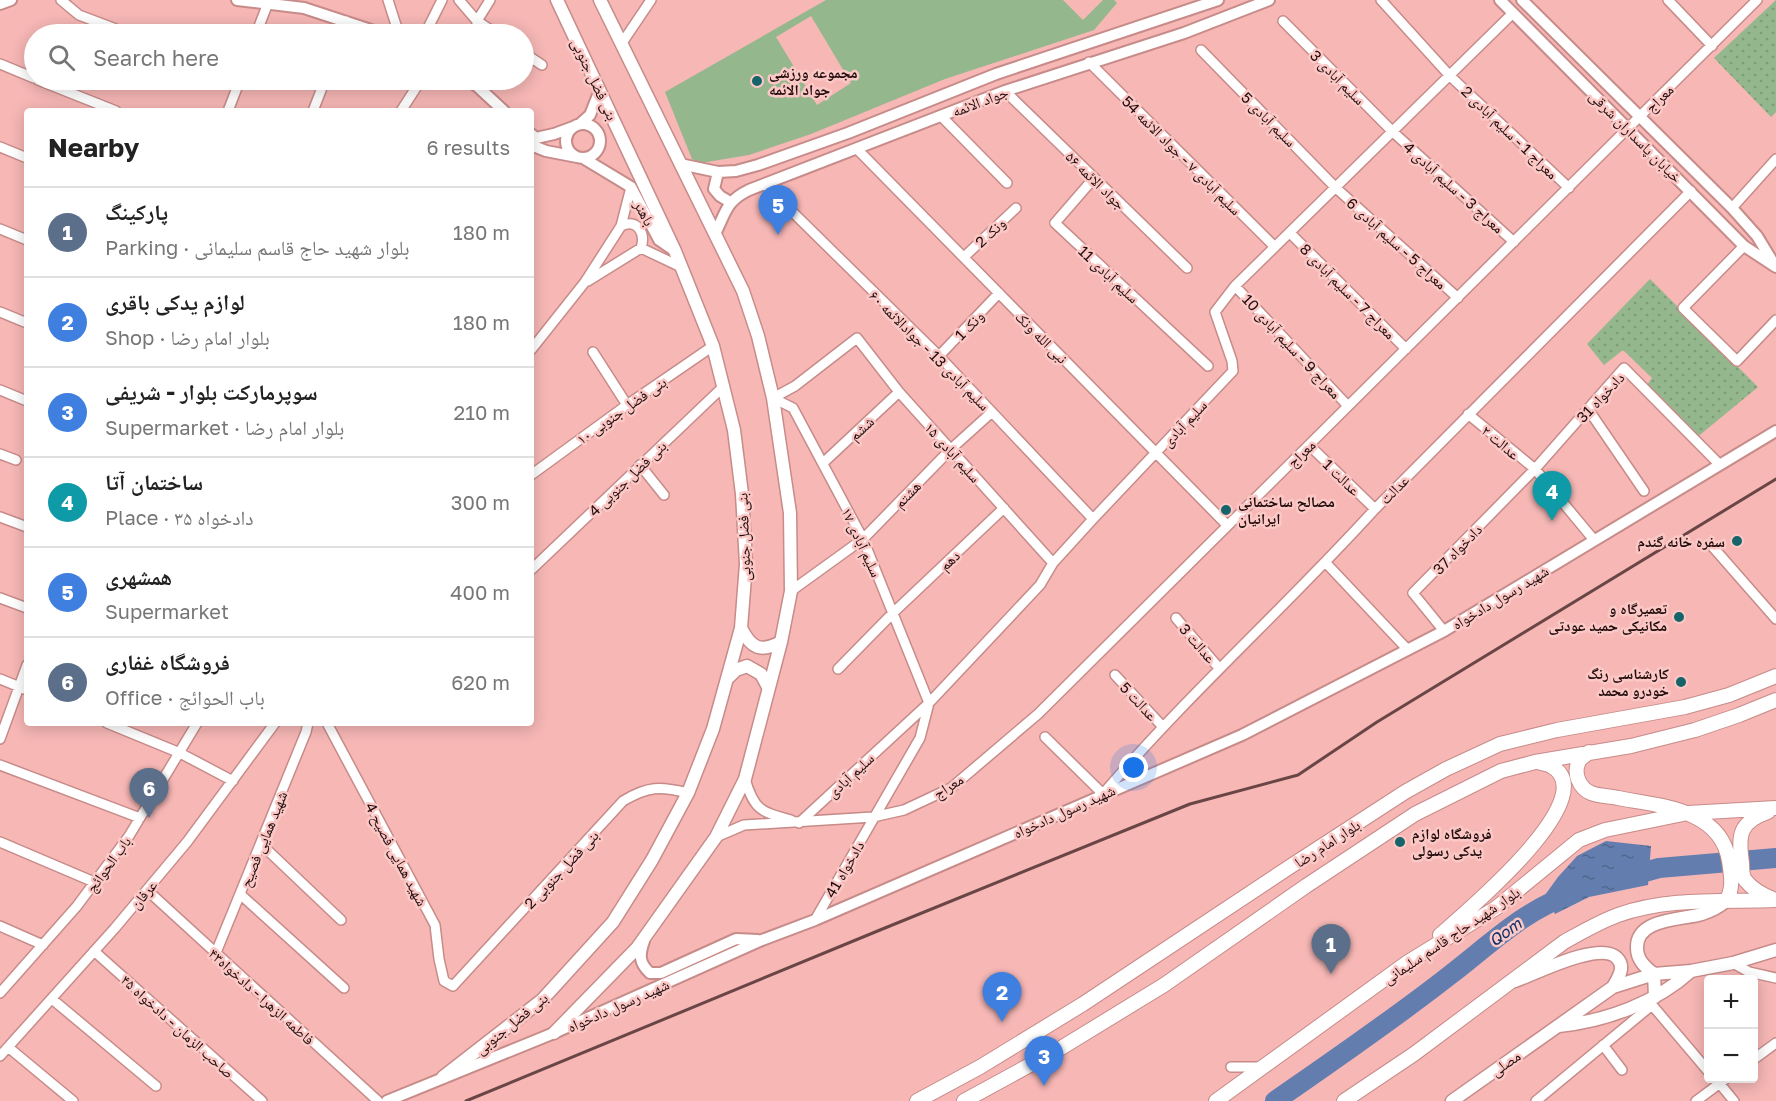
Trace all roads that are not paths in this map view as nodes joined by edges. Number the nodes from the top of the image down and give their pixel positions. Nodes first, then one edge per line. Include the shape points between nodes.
1 (11, 0) edge
2 (61, 0) edge
3 (237, 0) edge
4 (388, 0) edge
5 (442, 0) edge
6 (459, 0) edge
7 (490, 0) edge
8 (557, 0) edge
9 (600, 0) edge
10 (651, 0) edge
11 (1218, 0) edge
12 (1269, 0) edge
13 (1381, 0) edge
14 (1500, 0) edge
15 (1522, 0) edge
16 (1668, 0) edge
17 (1757, 0) edge
18 (268, 3) junction
19 (0, 4) edge
20 (1513, 13) junction
21 (346, 21) junction
22 (477, 21) junction
23 (1283, 21) dead end
24 (103, 24) edge
25 (260, 24) edge
26 (345, 24) edge
27 (355, 24) edge
28 (396, 24) edge
29 (430, 24) edge
30 (481, 24) edge
31 (622, 43) junction
32 (1712, 46) junction
33 (1201, 50) dead end
34 (534, 60) edge
35 (1089, 62) junction
36 (0, 64) edge
37 (542, 65) dead end
38 (24, 74) edge
39 (1450, 76) junction
40 (64, 90) edge
41 (236, 90) edge
42 (321, 90) edge
43 (415, 90) edge
44 (483, 90) edge
45 (600, 90) junction
46 (1005, 91) junction
47 (108, 108) edge
48 (229, 108) edge
49 (314, 108) edge
50 (403, 108) edge
51 (499, 108) edge
52 (941, 116) junction
53 (1640, 118) junction
54 (577, 126) junction
55 (1629, 129) junction
56 (1393, 132) junction
57 (534, 136) edge
58 (534, 146) edge
59 (0, 147) edge
60 (857, 149) junction
61 (24, 157) edge
62 (581, 158) junction
63 (1776, 159) edge
64 (680, 164) junction
65 (718, 172) junction
66 (1094, 178) junction
67 (1007, 183) dead end
68 (764, 184) junction
69 (631, 187) junction
70 (1336, 188) junction
71 (1569, 188) junction
72 (1691, 190) junction
73 (730, 202) junction
74 (1016, 208) dead end
75 (1732, 208) junction
76 (621, 226) junction
77 (0, 229) edge
78 (1290, 233) junction
79 (716, 234) junction
80 (24, 239) edge
81 (1514, 242) junction
82 (1744, 246) junction
83 (1275, 247) junction
84 (640, 248) junction
85 (675, 251) junction
86 (964, 257) junction
87 (681, 267) junction
88 (1776, 267) edge
89 (1187, 268) dead end
90 (585, 282) junction
91 (1235, 286) junction
92 (999, 293) junction
93 (1458, 298) junction
94 (0, 312) edge
95 (1776, 320) edge
96 (24, 322) edge
97 (534, 346) edge
98 (713, 346) junction
99 (1406, 349) junction
100 (593, 352) dead end
101 (939, 356) junction
102 (1208, 366) dead end
103 (724, 386) junction
104 (0, 390) edge
105 (899, 392) junction
106 (773, 398) junction
107 (24, 400) edge
108 (627, 405) junction
109 (1348, 406) junction
110 (1588, 409) junction
111 (992, 412) junction
112 (1468, 414) junction
113 (1776, 432) edge
114 (1309, 445) junction
115 (951, 449) junction
116 (1156, 453) junction
117 (0, 454) edge
118 (16, 460) dead end
119 (823, 463) junction
120 (1719, 464) junction
121 (640, 465) junction
122 (1534, 469) junction
123 (534, 473) edge
124 (1644, 491) dead end
125 (664, 495) dead end
126 (1004, 508) junction
127 (1374, 509) junction
128 (0, 517) edge
129 (1093, 519) junction
130 (1227, 525) junction
131 (24, 526) edge
132 (863, 539) junction
133 (1594, 540) junction
134 (1712, 546) dead end
135 (1326, 563) junction
136 (1053, 564) junction
137 (534, 567) edge
138 (790, 591) junction
139 (0, 598) edge
140 (24, 607) edge
141 (894, 612) junction
142 (1176, 618) dead end
143 (1776, 619) edge
144 (741, 628) junction
145 (1444, 631) junction
146 (782, 642) junction
147 (1408, 650) junction
148 (1219, 668) junction
149 (838, 669) dead end
150 (1115, 675) dead end
151 (1776, 676) edge
152 (729, 677) junction
153 (0, 679) edge
154 (768, 687) junction
155 (23, 688) edge
156 (1776, 700) edge
157 (929, 703) junction
158 (114, 726) edge
159 (195, 726) edge
160 (273, 726) edge
161 (307, 726) edge
162 (329, 726) edge
163 (1164, 728) junction
164 (1045, 737) dead end
165 (0, 739) edge
166 (1589, 752) junction
167 (180, 753) junction
168 (1535, 762) junction
169 (0, 765) edge
170 (745, 779) junction
171 (232, 781) junction
172 (688, 793) junction
173 (1103, 794) junction
174 (1776, 809) edge
175 (1688, 813) junction
176 (873, 817) junction
177 (140, 818) junction
178 (799, 823) junction
179 (716, 837) junction
180 (0, 842) edge
181 (261, 844) junction
182 (1733, 846) junction
183 (1738, 880) junction
184 (94, 882) junction
185 (147, 890) junction
186 (240, 894) junction
187 (1776, 900) edge
188 (1726, 901) junction
189 (341, 920) dead end
190 (815, 920) junction
191 (0, 926) edge
192 (647, 935) junction
193 (762, 940) junction
194 (43, 945) junction
195 (1776, 950) edge
196 (94, 951) junction
197 (215, 955) junction
198 (1417, 957) junction
199 (1733, 963) junction
200 (1691, 971) junction
201 (1654, 974) junction
202 (1776, 978) edge
203 (1506, 985) junction
204 (453, 986) joint
205 (344, 987) dead end
206 (1613, 987) junction
207 (0, 993) edge
208 (52, 999) junction
209 (1653, 1001) junction
210 (1558, 1026) junction
211 (554, 1033) junction
212 (1776, 1043) edge
213 (1603, 1045) junction
214 (8, 1047) junction
215 (0, 1056) edge
216 (1758, 1056) edge
217 (1704, 1066) edge
218 (1231, 1067) dead end
219 (1263, 1067) junction
220 (1622, 1070) dead end
221 (442, 1077) junction
222 (1717, 1083) edge
223 (1723, 1083) edge
224 (156, 1086) dead end
225 (73, 1101) edge
226 (262, 1101) edge
227 (378, 1101) edge
228 (387, 1101) edge
229 (917, 1101) edge
230 (964, 1101) edge
231 (1216, 1101) edge
232 (1344, 1101) edge
233 (1452, 1101) edge
234 (1536, 1101) edge
235 (1696, 1101) edge
236 (1734, 1101) edge

1 - 19 street
2 - 24 street via 79,15
3 - 18 street
4 - 28 street
5 - 29 street
6 - 22 street
7 - 22 street
8 - 45 main road, بنی فضل جنوبی
9 - 31 main road
10 - 31 street
11 - 65 street, جواد الائمه via 996,74 758,165
12 - 35 street, جواد الائمه via 1184,33
13 - 39 street, معراج 1 - سلیم آبادی 2
14 - 20 street, خیابان پاسداران شرقی
15 - 53 street, خیابان پاسداران شرقی
16 - 32 street
17 - 32 street, معراج
18 - 21 street via 304,8
18 - 25 street
20 - 39 street, سلیم آبادی
20 - 55 street, خیابان پاسداران شرقی
21 - 26 street
21 - 27 street
22 - 30 street
23 - 56 street, سلیم آبادی 3
31 - 64 main road
32 - 53 street, معراج
33 - 70 street, سلیم آبادی 5
34 - 37 street
35 - 46 street, جواد الائمه
35 - 83 street, سلیم آبادی ۷ - جواد الائمه 54
36 - 38 street
39 - 56 street, سلیم آبادی
39 - 71 street, معراج 1 - سلیم آبادی 2
40 - 47 street
41 - 48 street
42 - 49 street
43 - 50 street
44 - 51 street
45 - 54 street via 594,108
45 - 85 main road, بنی فضل جنوبی
46 - 52 street, جواد الائمه
46 - 66 street, جواد الائمه ۵۶
52 - 60 street, جواد الائمه
52 - 67 street
53 - 55 street, معراج
53 - 75 street, خیابان پاسداران شرقی
54 - 57 street
54 - 62 street via 568,132 566,144
54 - 62 street via 592,127 600,143 595,154
55 - 71 street, معراج
55 - 72 street, خیابان پاسداران شرقی
56 - 70 street, سلیم آبادی
56 - 81 street, معراج 3 - سلیم آبادی 4
58 - 62 street, باهنر
59 - 61 street
60 - 68 street, جواد الائمه
60 - 86 street, نبی الله ونک
62 - 69 street, باهنر
63 - 75 street
64 - 65 street, جواد الائمه
64 - 79 main road
65 - 73 street via 714,189
66 - 89 street, جواد الائمه ۵۶
66 - 102 street, سلیم آبادی 11 via 1055,223
68 - 73 street, جواد الائمه
68 - 101 street, سلیم آبادی 13 - جوادالائمه ۶۰
69 - 76 street
69 - 85 street, باهنر via 659,240
70 - 78 street, سلیم آبادی
70 - 93 street, معراج 5 - سلیم آبادی 6
71 - 81 street, معراج
72 - 82 street, خیابان پاسداران شرقی
72 - 112 street, عدالت
73 - 79 street
74 - 86 street, ونک 2
75 - 88 street, خیابان پاسداران شرقی via 1757,236
76 - 84 street via 633,223 638,227 643,237
76 - 90 street
77 - 80 street
78 - 83 street, سلیم آبادی
78 - 99 street, معراج 7 - سلیم آبادی 8
79 - 106 main road via 744,291
81 - 93 street, معراج
82 - 88 street, خیابان پاسداران شرقی
82 - 95 street via 1683,308 1737,361
83 - 91 street, سلیم آبادی
84 - 87 street
84 - 90 street
85 - 87 main road, بنی فضل جنوبی
86 - 92 street, نبی الله ونک
87 - 98 main road, بنی فضل جنوبی
90 - 97 street
91 - 109 street, معراج 9 - سلیم آبادی 10
91 - 116 street, سلیم آبادی via 1215,312 1233,371
92 - 101 street, ونک 1
92 - 116 street, نبی الله ونک
93 - 99 street, معراج
94 - 96 street
98 - 103 main road, بنی فضل جنوبی
98 - 108 street, بنی فضل جنوبی ۱۰
99 - 109 street, معراج
100 - 108 street
101 - 111 street, سلیم آبادی 13 - جوادالائمه ۶۰
103 - 121 street, بنی فضل جنوبی 4
103 - 144 main road, بنی فضل جنوبی via 742,494 746,564
104 - 107 street
105 - 106 street, سلیم آبادی ۱۵ via 857,338 795,386
105 - 115 street, سلیم آبادی ۱۵
105 - 119 street, ششم
106 - 119 street, سلیم آبادی ۱۷ via 793,408
106 - 138 main road via 790,513
108 - 123 street, بنی فضل جنوبی ۱۰
109 - 114 street, معراج
110 - 120 street, دادخواه 31 via 1624,368
110 - 122 street, دادخواه 31
110 - 124 street
111 - 115 street, هشتم
111 - 129 street, سلیم آبادی 13 - جوادالائمه ۶۰
112 - 122 street, عدالت ۲
112 - 127 street, عدالت
113 - 120 street, شهید رسول دادخواه
114 - 127 street, عدالت 1
114 - 130 street, معراج
115 - 126 street, سلیم آبادی ۱۵
115 - 132 street, هشتم
116 - 129 street, سلیم آبادی
116 - 130 street, نبی الله ونک
117 - 118 street
119 - 132 street, سلیم آبادی ۱۷
120 - 133 street, شهید رسول دادخواه
121 - 125 street
121 - 137 street, بنی فضل جنوبی 4
122 - 133 street, عدالت ۲
122 - 145 street, دادخواه 37 via 1413,593
126 - 136 street, سلیم آبادی ۱۵
126 - 141 street, دهم
127 - 135 street, عدالت
128 - 131 street
129 - 136 street, سلیم آبادی
130 - 176 street, معراج via 1038,714 951,788 904,810
132 - 138 street, هشتم
132 - 141 street, سلیم آبادی ۱۷
133 - 145 street, شهید رسول دادخواه
134 - 143 street
135 - 147 street
135 - 148 street, عدالت
136 - 157 street, سلیم آبادی via 1040,585
138 - 146 main road
139 - 140 street
141 - 149 street, دهم
141 - 157 street, سلیم آبادی ۱۷
142 - 148 street, عدالت 3
144 - 146 main road via 750,644 757,647
144 - 152 main road, بنی فضل جنوبی
145 - 147 street, شهید رسول دادخواه
146 - 154 main road
147 - 173 street, شهید رسول دادخواه via 1242,735
148 - 163 street, عدالت
150 - 163 street, عدالت 5
151 - 229 main road, بلوار امام رضا via 1685,707 1500,744 1446,769 1310,853 1083,1004
152 - 154 main road via 747,666 761,674
152 - 172 main road, بنی فضل جنوبی
153 - 155 street
154 - 170 main road
155 - 165 street
156 - 166 main road, بلوار امام رضا via 1695,730
157 - 176 street, دادخواه 41 via 920,738
157 - 178 street, سلیم آبادی
158 - 167 street
159 - 167 street, باب الحوائج
160 - 171 street, عرفان
161 - 181 street, شهید همایی فصیح
162 - 204 street, شهید همایی فصیح 4 via 435,925 441,971 444,981
163 - 173 street, عدالت
164 - 173 street
166 - 168 main road, بلوار امام رضا
166 - 175 main road via 1579,762 1577,774 1580,784 1590,793
167 - 171 street
167 - 177 street, باب الحوائج
168 - 198 main road via 1551,766 1563,781 1558,811 1512,868
168 - 230 main road, بلوار امام رضا via 1501,771 1415,814 1164,984 1061,1048
169 - 177 street
170 - 178 street, معراج via 751,798 766,813
170 - 179 main road
171 - 185 street, عرفان
172 - 204 street, بنی فضل جنوبی 2 via 650,788 623,801
172 - 221 main road, بنی فضل جنوبی via 613,922 542,1000
173 - 190 street, شهید رسول دادخواه
174 - 175 main road, بلوار شهید حاج قاسم سلیمانی
174 - 182 main road via 1748,822
175 - 182 main road via 1704,820
175 - 198 main road, بلوار شهید حاج قاسم سلیمانی via 1605,830 1579,840 1496,908
176 - 178 street, معراج
176 - 190 street, دادخواه 41
177 - 184 street, باب الحوائج
178 - 179 street, معراج via 744,825
179 - 192 main road
180 - 184 street
181 - 186 street, شهید همایی فصیح
181 - 189 street
182 - 183 main road
183 - 187 main road
183 - 188 main road
184 - 194 street, باب الحوائج
185 - 196 street, عرفان
185 - 197 street, فاطمه الزهرا - دادخواه۴۳
186 - 197 street, شهید همایی فصیح
186 - 205 street
187 - 188 main road
188 - 201 main road via 1710,911 1665,921 1641,934 1637,951
188 - 203 main road via 1655,906 1620,914 1564,942
190 - 193 street, شهید رسول دادخواه
191 - 194 street
192 - 193 street via 640,953 642,965 650,973 661,973 736,939
192 - 211 main road
193 - 211 street, شهید رسول دادخواه
194 - 207 street, باب الحوائج
195 - 199 main road, مصلی
196 - 208 street, عرفان
196 - 226 street, صاحب الزمان - دادخواه ۴۵
197 - 227 street, فاطمه الزهرا - دادخواه۴۳
198 - 219 main road, بلوار شهید حاج قاسم سلیمانی
199 - 200 main road, مصلی
199 - 202 street via 1749,972
200 - 201 main road, مصلی
200 - 209 main road
201 - 206 main road, مصلی
201 - 209 main road
203 - 206 main road via 1603,951 1620,961 1622,969
203 - 232 main road
206 - 210 main road, مصلی
208 - 214 street, عرفان
208 - 224 street
209 - 210 main road
209 - 213 street
209 - 217 street
210 - 233 main road, مصلی
211 - 221 street, شهید رسول دادخواه
212 - 216 street
213 - 220 street
213 - 234 street
214 - 215 street, عرفان
214 - 225 street
218 - 219 street
219 - 231 main road, بلوار شهید حاج قاسم سلیمانی
221 - 228 street, شهید رسول دادخواه
222 - 235 street
223 - 236 street

